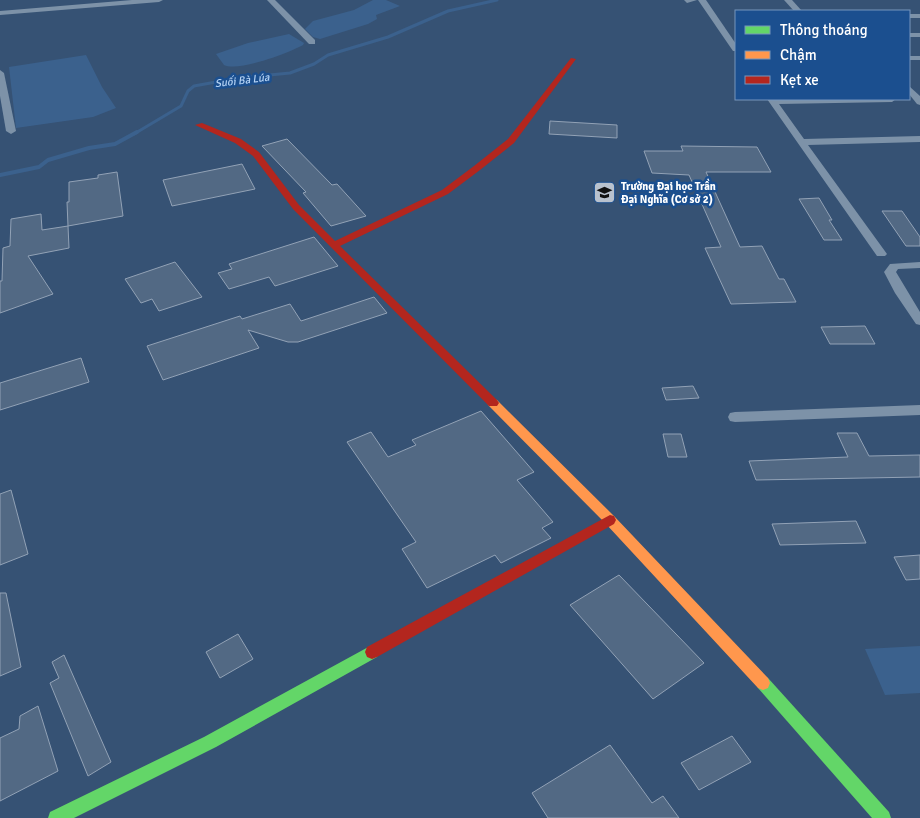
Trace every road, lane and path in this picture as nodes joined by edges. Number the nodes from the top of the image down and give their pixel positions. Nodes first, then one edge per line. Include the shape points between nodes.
1 (159, 0) edge
2 (271, 0) edge
3 (702, 0) edge
4 (788, 0) edge
5 (797, 10) edge
6 (0, 13) edge
7 (312, 42) dead end
8 (735, 48) edge
9 (573, 59) dead end
10 (0, 73) edge
11 (772, 100) edge
12 (200, 125) dead end
13 (11, 131) dead end
14 (920, 139) edge
15 (801, 142) junction
16 (334, 245) junction
17 (880, 254) dead end
18 (920, 265) edge
19 (920, 321) edge
20 (920, 410) edge
21 (735, 417) dead end
22 (610, 520) junction
23 (875, 815) edge
24 (56, 818) edge

1 - 6 street
2 - 7 street
3 - 8 street
4 - 5 street
9 - 16 street via 511,140 477,168 445,192
10 - 13 street
11 - 15 street
12 - 16 street via 238,141 256,154 296,207
14 - 15 street
15 - 17 street
16 - 22 street
18 - 19 street via 894,266 890,272
20 - 21 street
22 - 23 street via 724,640
22 - 24 street via 210,742

